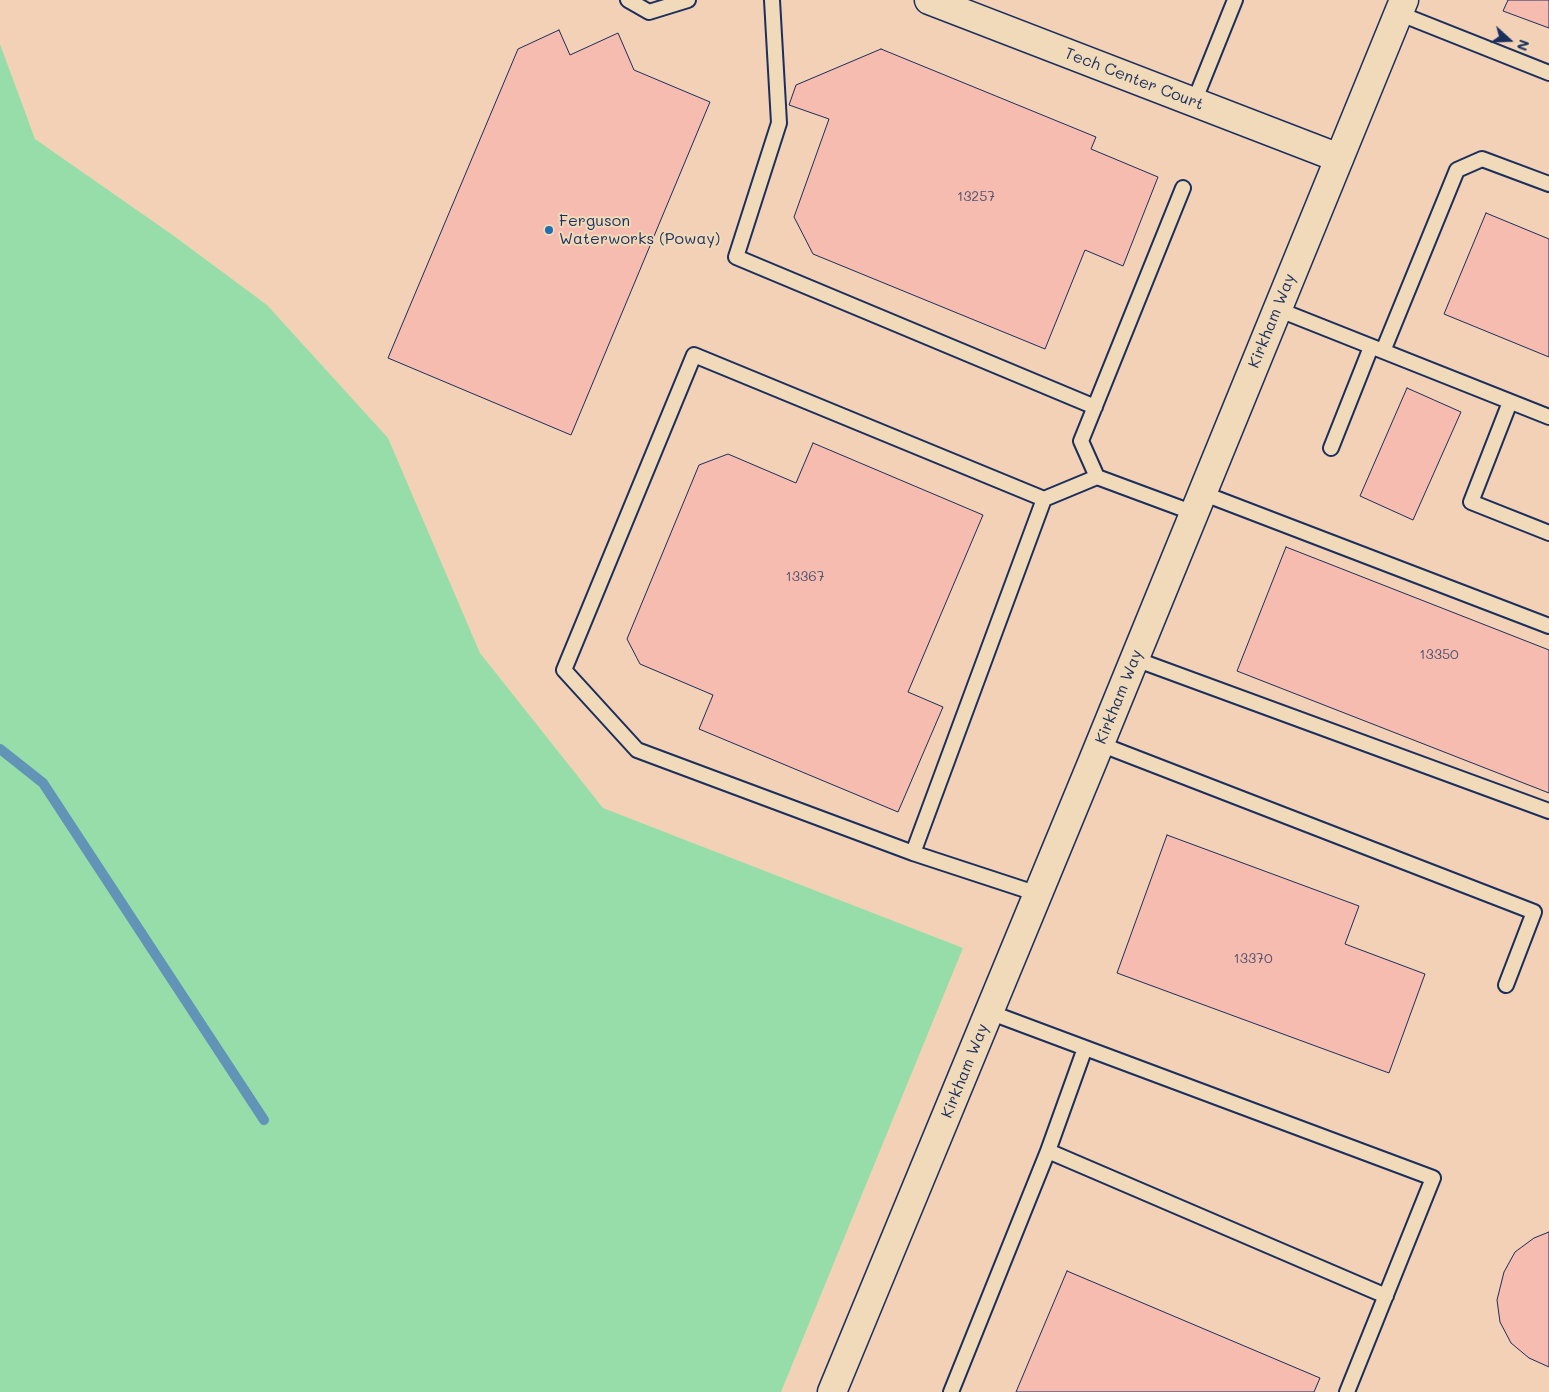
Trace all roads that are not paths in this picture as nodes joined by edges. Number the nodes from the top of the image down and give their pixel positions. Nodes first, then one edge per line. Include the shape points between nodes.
1 (628, 0) edge
2 (688, 0) edge
3 (772, 0) edge
4 (929, 0) edge
5 (1234, 0) edge
6 (1401, 7) edge
7 (1549, 73) edge
8 (1194, 102) junction
9 (1338, 158) junction
10 (1549, 184) edge
11 (1183, 188) dead end
12 (1277, 310) junction
13 (1377, 349) junction
14 (1510, 402) junction
15 (1095, 407) junction
16 (1549, 417) edge
17 (1331, 448) dead end
18 (1097, 478) junction
19 (1044, 499) junction
20 (1198, 503) junction
21 (1549, 533) edge
22 (1549, 626) edge
23 (1135, 660) junction
24 (1100, 744) junction
25 (1549, 811) edge
26 (913, 853) junction
27 (1038, 894) junction
28 (1506, 985) dead end
29 (989, 1012) junction
30 (1085, 1048) junction
31 (1048, 1151) junction
32 (1386, 1296) junction
33 (832, 1392) edge
34 (951, 1392) edge
35 (1347, 1392) edge

1 - 2 lane via 649,12
3 - 15 lane via 779,123 736,256
4 - 8 main road, Tech Center Court
5 - 8 lane
6 - 7 lane
6 - 9 main road, Kirkham Way
8 - 9 main road, Tech Center Court
9 - 12 main road, Kirkham Way
10 - 13 lane via 1482,159 1457,170
11 - 15 lane
12 - 13 lane
12 - 20 main road, Kirkham Way
13 - 14 lane
13 - 17 lane
14 - 16 lane
14 - 21 lane via 1471,502
15 - 18 lane via 1081,441
18 - 19 lane
18 - 20 lane
19 - 26 lane
19 - 26 lane via 694,355 564,670 637,750
20 - 22 lane
20 - 23 main road, Kirkham Way
23 - 24 main road, Kirkham Way
23 - 25 lane
24 - 27 main road, Kirkham Way
24 - 28 lane via 1534,912
26 - 27 lane
27 - 29 main road, Kirkham Way
29 - 30 lane
29 - 33 main road, Kirkham Way
30 - 31 lane
30 - 32 lane via 1433,1178
31 - 32 lane
31 - 34 lane
32 - 35 lane

